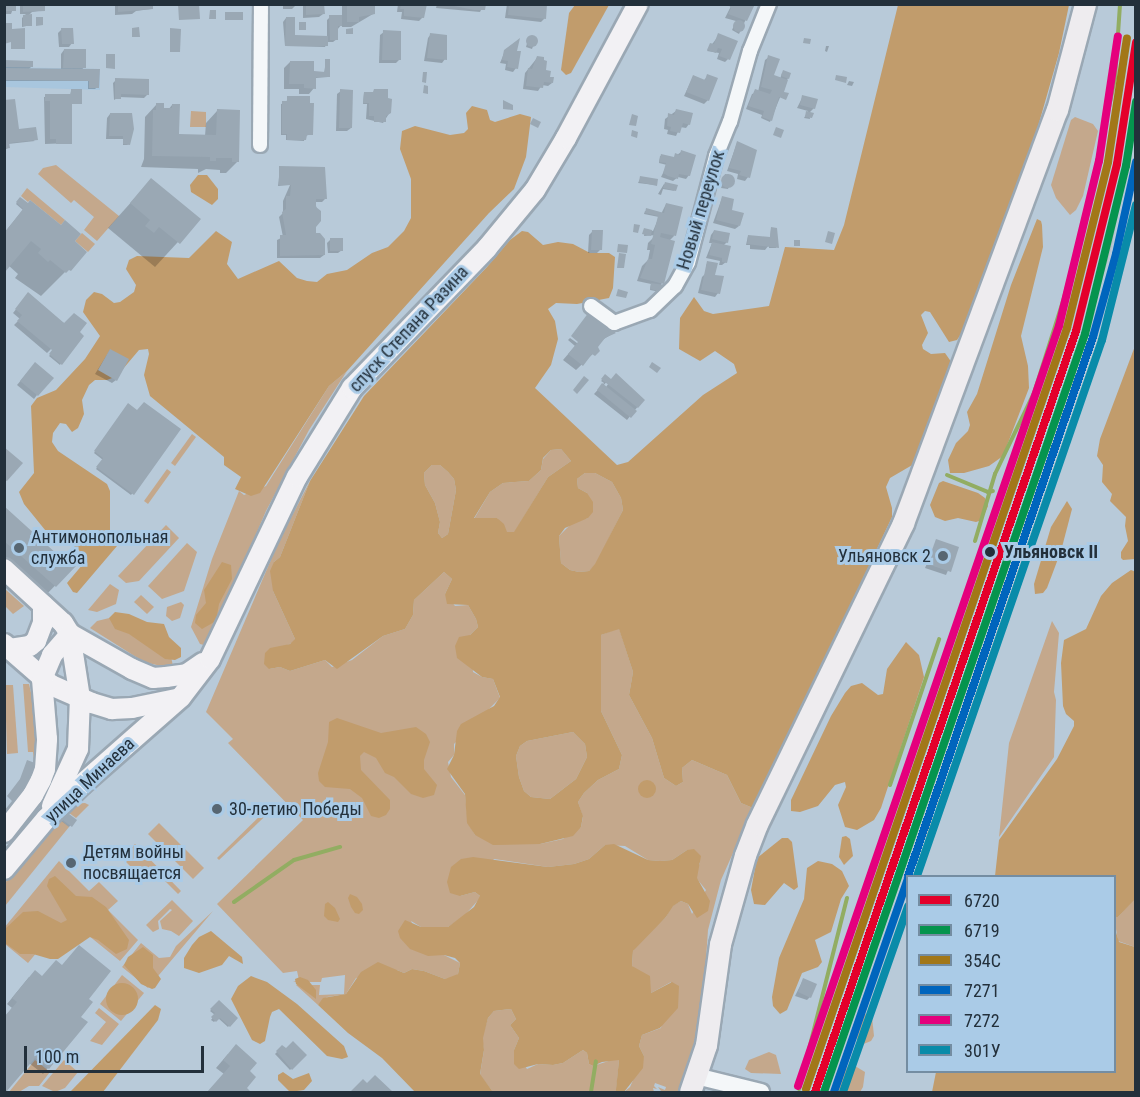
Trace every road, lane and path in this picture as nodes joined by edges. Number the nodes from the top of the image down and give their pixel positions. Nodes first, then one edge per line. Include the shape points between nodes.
1 (261, 4) edge
2 (638, 4) edge
3 (769, 4) edge
4 (1084, 4) edge
5 (260, 145) dead end
6 (591, 306) dead end
7 (4, 569) edge
8 (43, 605) junction
9 (70, 634) junction
10 (7, 647) edge
11 (210, 659) junction
12 (42, 679) junction
13 (182, 697) junction
14 (80, 698) junction
15 (46, 819) junction
16 (4, 832) edge
17 (4, 869) edge
18 (693, 1084) edge
19 (736, 1090) edge
20 (761, 1092) edge

1 - 5 street
2 - 11 main road, спуск Степана Разина via 535,190 498,235 345,398 297,477
3 - 6 street, Новый переулок via 716,156 688,263 675,286 650,310 614,323
4 - 18 main road via 1057,110 903,523 745,855 726,916 706,1045
7 - 8 main road
8 - 9 main road
8 - 10 main road via 43,623 36,641 30,646
9 - 11 main road via 153,678 187,674
9 - 12 main road via 52,655
9 - 14 main road
10 - 12 main road
11 - 13 main road, спуск Степана Разина
12 - 14 main road
12 - 16 main road, улица Минаева via 45,769 38,788
13 - 14 main road via 145,707 112,709
13 - 15 main road, улица Минаева
14 - 15 main road via 78,748
15 - 17 main road, улица Минаева
18 - 19 street
19 - 20 street

